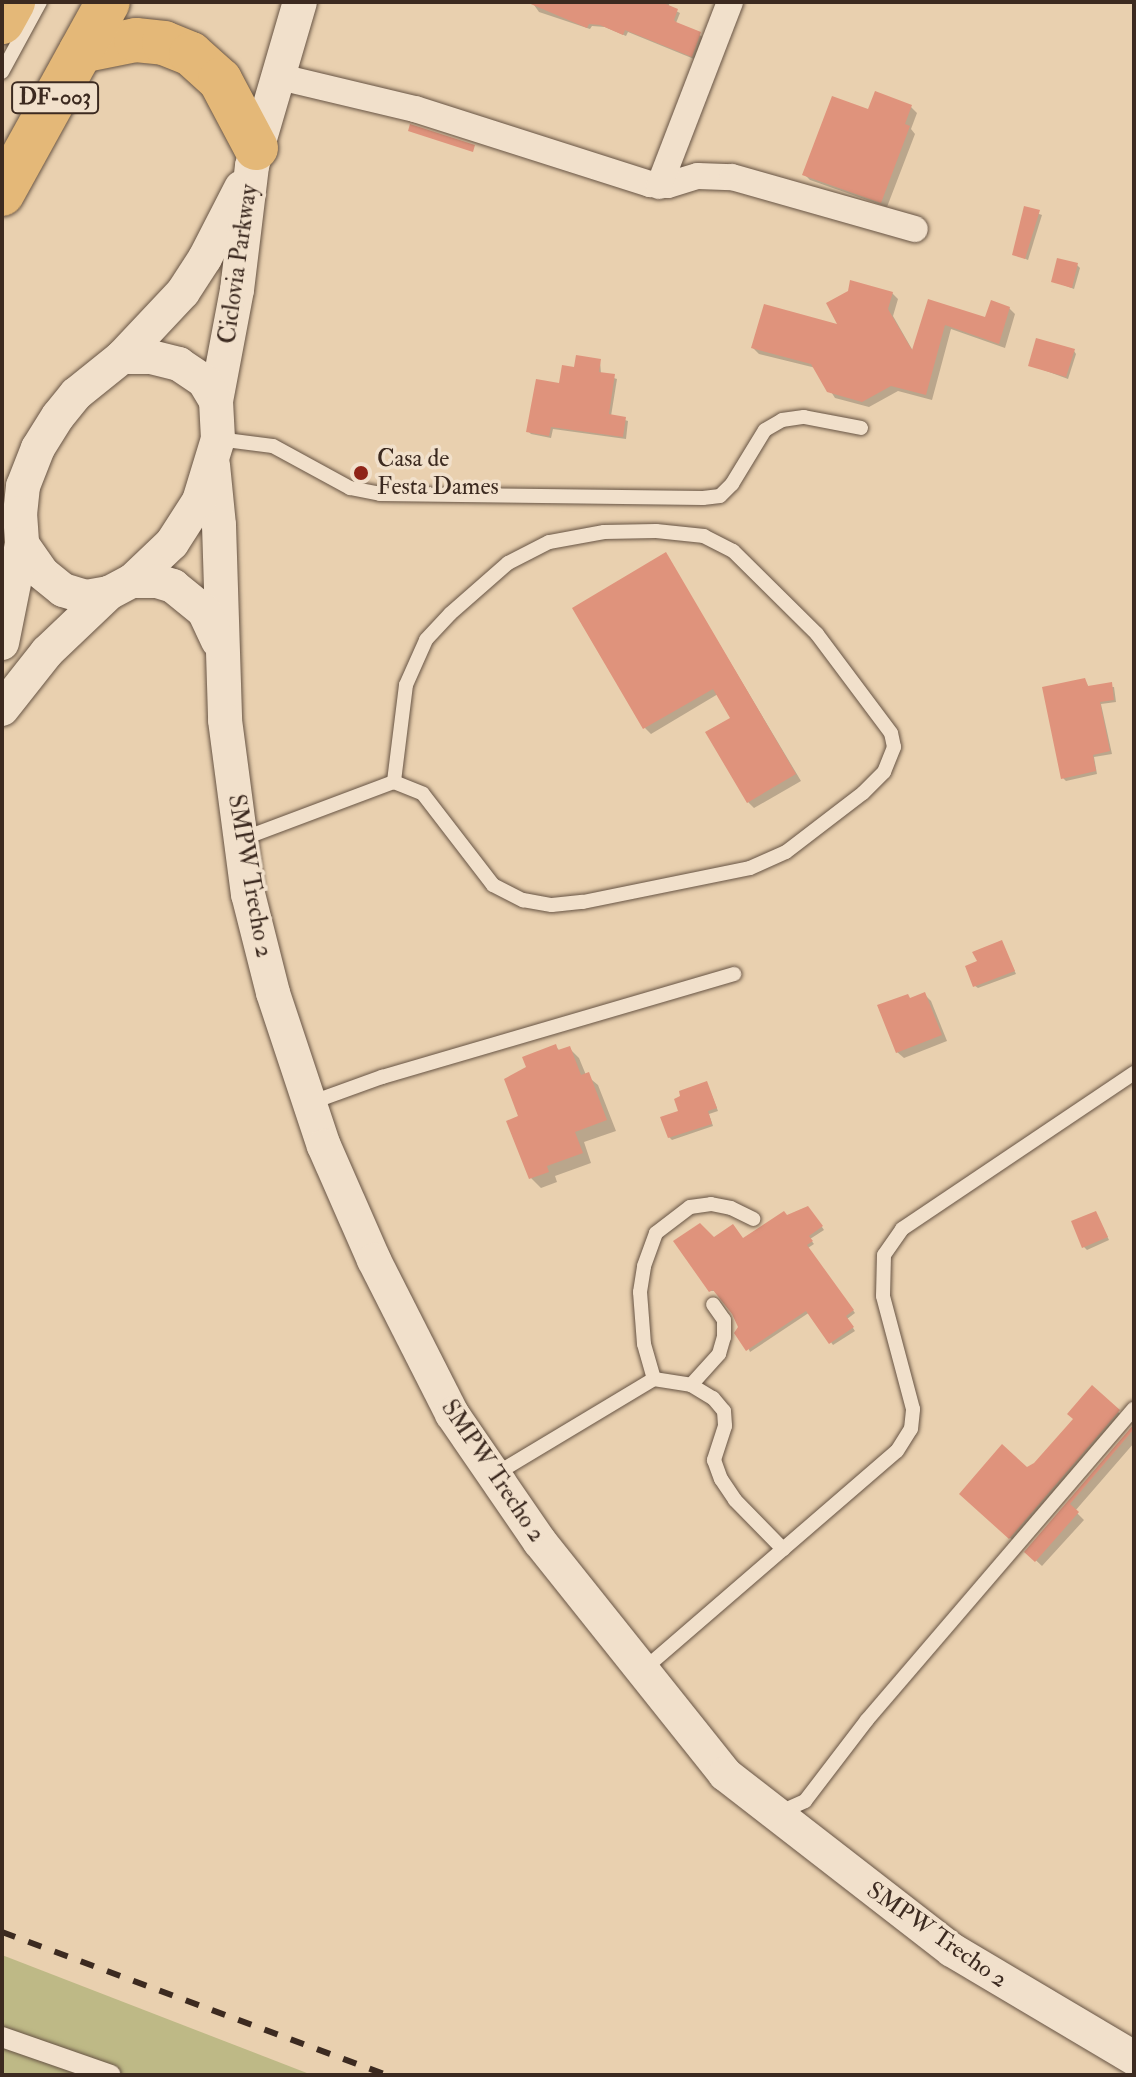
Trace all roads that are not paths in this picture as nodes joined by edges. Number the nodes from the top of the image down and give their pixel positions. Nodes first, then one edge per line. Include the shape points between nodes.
1 (91, 2) edge
2 (108, 2) edge
3 (300, 2) edge
4 (730, 2) edge
5 (15, 7) edge
6 (81, 51) junction
7 (2, 72) edge
8 (276, 76) junction
9 (254, 157) junction
10 (2, 163) edge
11 (659, 186) junction
12 (2, 194) edge
13 (915, 229) dead end
14 (122, 357) junction
15 (216, 401) junction
16 (861, 428) dead end
17 (215, 452) junction
18 (22, 544) junction
19 (120, 587) junction
20 (2, 643) edge
21 (220, 645) junction
22 (2, 709) edge
23 (394, 782) junction
24 (241, 840) junction
25 (734, 974) dead end
26 (1134, 1073) edge
27 (310, 1103) junction
28 (754, 1219) dead end
29 (713, 1304) dead end
30 (654, 1379) junction
31 (691, 1385) junction
32 (1134, 1409) edge
33 (494, 1475) junction
34 (783, 1549) junction
35 (642, 1670) junction
36 (774, 1815) junction
37 (2, 2037) edge
38 (1134, 2058) edge
39 (111, 2075) edge

1 - 10 lane
2 - 6 highway, DF-003
3 - 8 street
4 - 11 street
5 - 7 lane
6 - 9 highway via 136,40 191,54 220,80
6 - 12 highway, DF-003
8 - 9 street
8 - 11 street via 415,109
9 - 14 street, Ciclovia Parkway via 183,292
9 - 15 street, Ciclovia Parkway
11 - 13 street via 698,176 732,177
14 - 15 street via 179,364 204,381
14 - 18 street via 76,394 38,448 23,486
15 - 17 street
16 - 17 lane via 804,417 782,420 765,430 720,496 703,498 380,494 350,488 273,446
17 - 19 street via 199,501 172,543
17 - 21 street
18 - 19 street via 42,573 63,590 86,597
18 - 20 street
19 - 21 street via 157,581 190,596 204,611
19 - 22 street via 47,652
21 - 24 street, SMPW Trecho 2
23 - 23 lane via 406,685 426,640 508,563 549,542 604,532 704,536 733,551 817,634 891,733 894,747 884,772 863,793 786,852 703,879 552,905 523,900 493,885 423,794
23 - 24 lane
24 - 27 street, SMPW Trecho 2 via 248,894 273,993
25 - 27 lane
26 - 34 lane via 902,1229 884,1255 883,1296 913,1409 911,1429 897,1451
27 - 33 street, SMPW Trecho 2 via 374,1260 452,1414
28 - 30 lane via 711,1204 690,1207 656,1233 640,1292 644,1344
29 - 31 lane via 724,1320 724,1337 719,1354
30 - 31 lane
30 - 33 lane
31 - 34 lane via 724,1411 714,1460 721,1479
32 - 36 lane via 867,1720 805,1801
33 - 35 street, SMPW Trecho 2
34 - 35 lane
35 - 36 street, SMPW Trecho 2 via 725,1774
36 - 38 street, SMPW Trecho 2 via 952,1950
37 - 39 street

